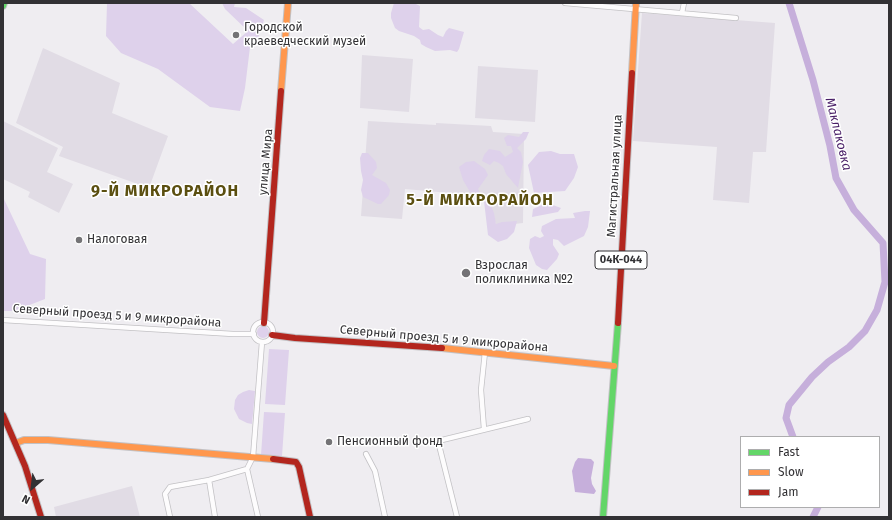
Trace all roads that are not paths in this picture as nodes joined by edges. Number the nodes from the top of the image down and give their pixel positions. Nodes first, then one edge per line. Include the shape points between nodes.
1 (4, 3) edge
2 (288, 3) edge
3 (566, 3) edge
4 (570, 3) edge
5 (684, 3) edge
6 (3, 6) edge
7 (636, 6) edge
8 (682, 13) junction
9 (736, 18) dead end
10 (3, 320) edge
11 (264, 323) junction
12 (254, 334) junction
13 (272, 335) junction
14 (262, 342) junction
15 (485, 352) junction
16 (614, 366) junction
17 (3, 415) edge
18 (528, 419) dead end
19 (484, 430) junction
20 (16, 443) junction
21 (366, 454) dead end
22 (253, 457) junction
23 (247, 469) junction
24 (208, 480) junction
25 (41, 517) edge
26 (170, 517) edge
27 (215, 517) edge
28 (258, 517) edge
29 (310, 517) edge
30 (385, 517) edge
31 (457, 517) edge
32 (603, 517) edge

1 - 6 street
2 - 11 street, улица Мира
3 - 4 street
4 - 7 street
5 - 8 street
7 - 8 street
7 - 16 street, Магистральная улица / 04К-044
8 - 9 street
10 - 12 street, Северный проезд 5 и 9 микрорайона
11 - 12 street via 257,325
11 - 13 street via 271,327
12 - 14 street via 256,339
13 - 14 street via 268,341
13 - 15 street, Северный проезд 5 и 9 микрорайона
14 - 22 street
15 - 16 street, Северный проезд 5 и 9 микрорайона
15 - 19 street via 480,390
16 - 32 street, Магистральная улица / 04К-044
17 - 20 street
18 - 19 street
19 - 31 street via 438,441
20 - 22 street via 24,440 48,440
20 - 25 street
21 - 30 street via 375,471
22 - 23 street
22 - 29 street via 296,462
23 - 24 street
23 - 28 street
24 - 26 street via 170,487 165,494
24 - 27 street

